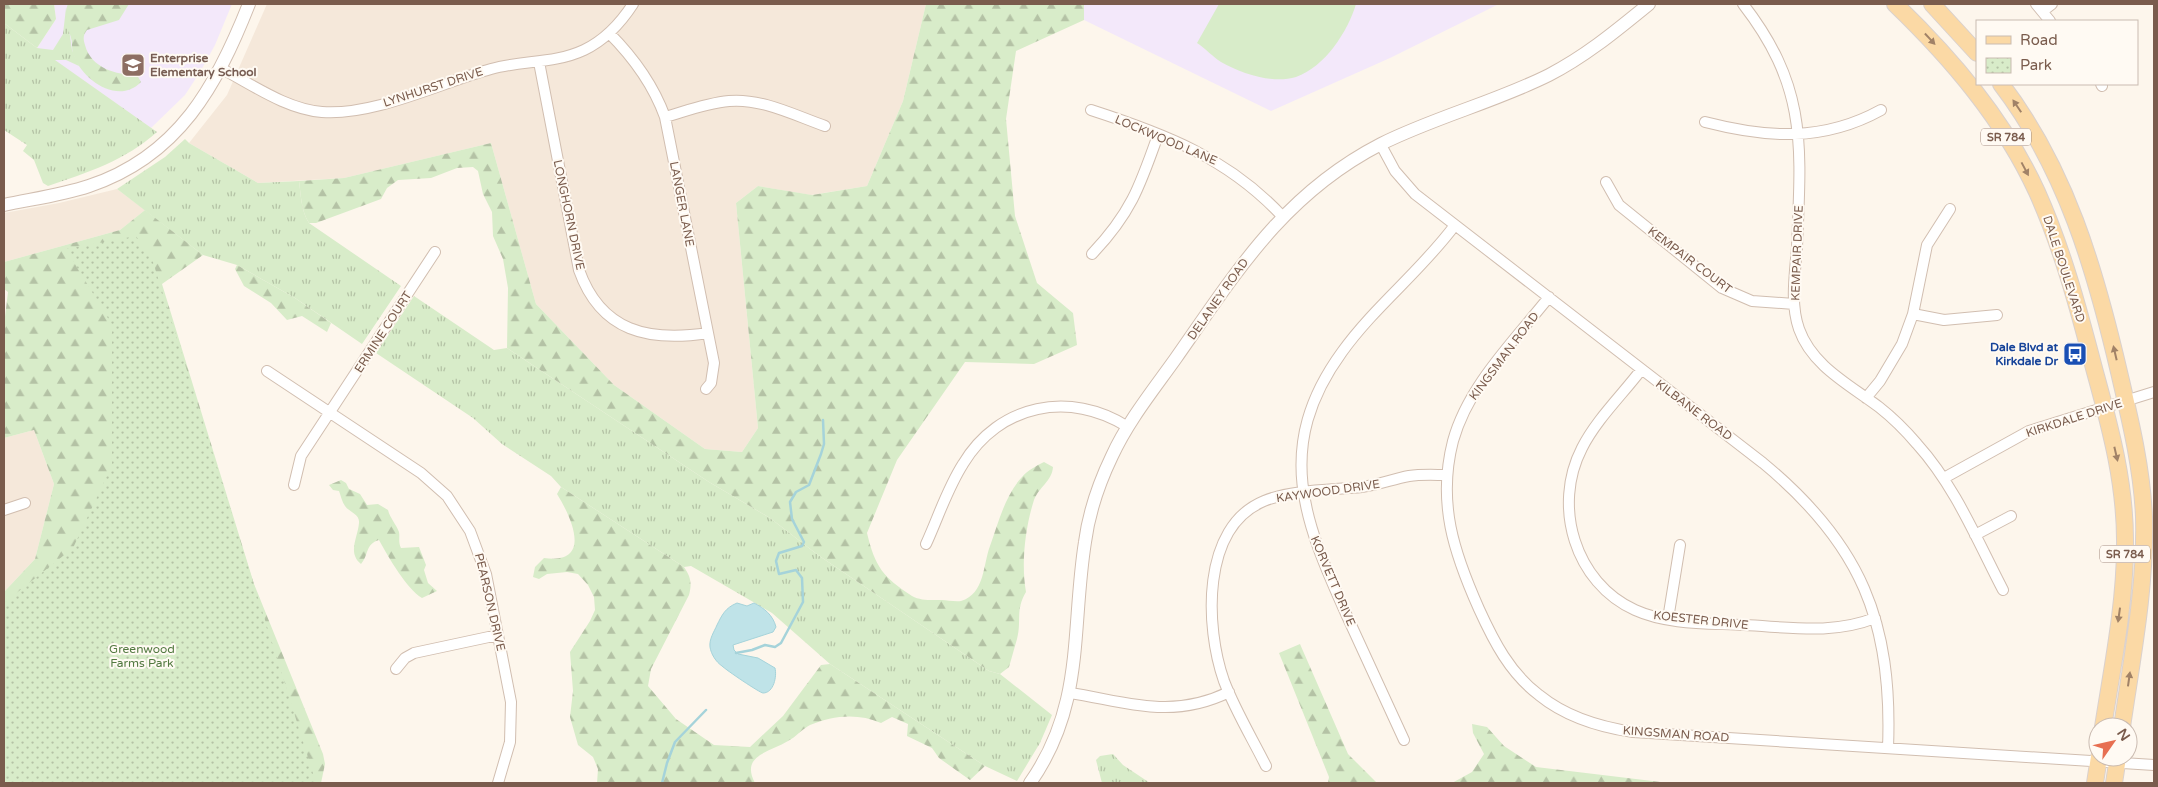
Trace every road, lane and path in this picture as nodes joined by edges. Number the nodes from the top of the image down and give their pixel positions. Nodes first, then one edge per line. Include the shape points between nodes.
1 (249, 4) edge
2 (633, 4) edge
3 (1649, 4) edge
4 (1743, 4) edge
5 (1895, 4) edge
6 (1932, 4) edge
7 (2052, 4) edge
8 (2040, 8) edge
9 (2049, 20) edge
10 (609, 33) junction
11 (1976, 52) edge
12 (539, 62) junction
13 (222, 69) junction
14 (2002, 85) edge
15 (1090, 110) dead end
16 (1881, 110) dead end
17 (665, 117) junction
18 (1705, 122) dead end
19 (825, 126) dead end
20 (1158, 134) junction
21 (1798, 134) junction
22 (1381, 145) junction
23 (1606, 182) dead end
24 (4, 204) edge
25 (1950, 210) dead end
26 (1282, 216) junction
27 (1455, 225) junction
28 (435, 252) dead end
29 (1092, 254) dead end
30 (1549, 297) junction
31 (1794, 304) junction
32 (1913, 314) junction
33 (1997, 315) dead end
34 (708, 333) junction
35 (1641, 370) junction
36 (267, 371) dead end
37 (706, 389) dead end
38 (2154, 392) edge
39 (1866, 398) junction
40 (2126, 400) junction
41 (2104, 407) junction
42 (330, 412) junction
43 (1128, 426) junction
44 (1447, 475) junction
45 (1944, 478) junction
46 (294, 485) dead end
47 (1303, 494) junction
48 (25, 503) dead end
49 (4, 510) edge
50 (2011, 516) dead end
51 (1975, 535) junction
52 (926, 544) dead end
53 (1680, 545) dead end
54 (2003, 590) dead end
55 (1875, 618) junction
56 (1668, 619) junction
57 (498, 635) junction
58 (396, 669) dead end
59 (1229, 692) junction
60 (1070, 694) junction
61 (2105, 717) edge
62 (2123, 717) edge
63 (1404, 740) dead end
64 (1888, 748) junction
65 (2088, 759) edge
66 (2138, 763) edge
67 (1266, 766) dead end
68 (2154, 766) edge
69 (2098, 767) edge
70 (2117, 767) edge
71 (498, 783) edge
72 (1030, 783) edge
73 (2095, 783) edge
74 (2114, 783) edge

1 - 13 street
2 - 10 street, LYNHURST DRIVE
3 - 22 street, DELANEY ROAD via 1564,67
4 - 21 street, KEMPAIR DRIVE via 1766,36 1785,72 1795,105
5 -> 41 main road, DALE BOULEVARD / SR 784 via 1971,85 2024,166 2065,267
6 - 11 main road
7 - 8 street
8 - 9 street
10 - 12 street, LYNHURST DRIVE via 599,42 572,55
10 - 17 street, LANGER LANE via 650,82
12 - 13 street, LYNHURST DRIVE via 490,69 366,108 336,113 290,105
12 - 34 street, LONGHORN DRIVE via 579,270 589,292 616,321 642,333 678,338
13 - 24 street via 186,120 135,163 92,185
40 -> 14 main road, DALE BOULEVARD / SR 784 via 2101,297 2074,213 2043,148
15 - 20 street, LOCKWOOD LANE
16 - 21 street via 1831,131
17 - 19 street via 716,103 742,101 769,106
17 - 34 street, LANGER LANE
18 - 21 street via 1749,132
20 - 26 street, LOCKWOOD LANE via 1223,165
20 - 29 street via 1129,208 1110,236
21 - 31 street, KEMPAIR DRIVE via 1800,168
22 - 26 street, DELANEY ROAD via 1334,173
22 - 27 street, KILBANE ROAD via 1404,183
23 - 31 street, KEMPAIR COURT via 1619,205 1722,288 1752,301
25 - 32 street via 1927,245
26 - 43 street, DELANEY ROAD via 1244,260
27 - 30 street, KILBANE ROAD
27 - 47 street, KORVETT DRIVE via 1416,272 1369,318 1329,373 1317,395 1305,433
28 - 42 street, ERMINE COURT
30 - 35 street, KILBANE ROAD
30 - 44 street, KINGSMAN ROAD via 1476,392 1453,441
31 - 39 street, KEMPAIR DRIVE via 1800,331 1813,354 1828,370
32 - 33 street via 1944,320
32 - 39 street via 1892,363
34 - 37 street, LANGER LANE via 714,363 711,383
35 - 55 street, KILBANE ROAD via 1763,462 1814,510 1856,570
35 - 56 street, KOESTER DRIVE via 1582,448 1571,476 1570,524 1583,561 1610,594 1636,611
36 - 42 street, PEARSON DRIVE
38 - 40 street, KIRKDALE DRIVE
39 - 45 street, KEMPAIR DRIVE via 1916,442
40 - 41 street, KIRKDALE DRIVE
62 -> 40 main road, DALE BOULEVARD / SR 784 via 2144,550 2141,484
41 - 45 street, KIRKDALE DRIVE via 2029,431
41 -> 61 main road, DALE BOULEVARD / SR 784 via 2121,479 2125,547
42 - 46 street, ERMINE COURT via 302,456
42 - 57 street, PEARSON DRIVE via 422,473 457,509 482,559
43 - 52 street via 1104,413 1075,406 1042,408 1012,417 987,435 963,463
43 - 60 street, DELANEY ROAD via 1103,474 1088,522
44 - 47 street, KAYWOOD DRIVE via 1418,475 1372,486
44 - 64 street, KINGSMAN ROAD via 1451,537 1462,572 1497,647 1520,678 1550,703 1592,723 1624,730
45 - 51 street, KEMPAIR DRIVE
47 - 59 street, KAYWOOD DRIVE via 1276,497 1256,504 1237,519 1220,546 1214,583 1212,633
47 - 63 street, KORVETT DRIVE via 1320,556
48 - 49 street
50 - 51 street
51 - 54 street, KEMPAIR DRIVE
53 - 56 street
55 - 56 street, KOESTER DRIVE via 1828,630
55 - 64 street, KILBANE ROAD via 1888,677
57 - 58 street via 414,653
57 - 71 street, PEARSON DRIVE via 512,724 507,757
59 - 60 street via 1207,701 1170,708
59 - 67 street, KAYWOOD DRIVE
60 - 72 street, DELANEY ROAD via 1057,734
64 - 65 street, KINGSMAN ROAD
66 - 68 street, KINGSMAN ROAD
69 - 73 main road
70 - 74 main road

